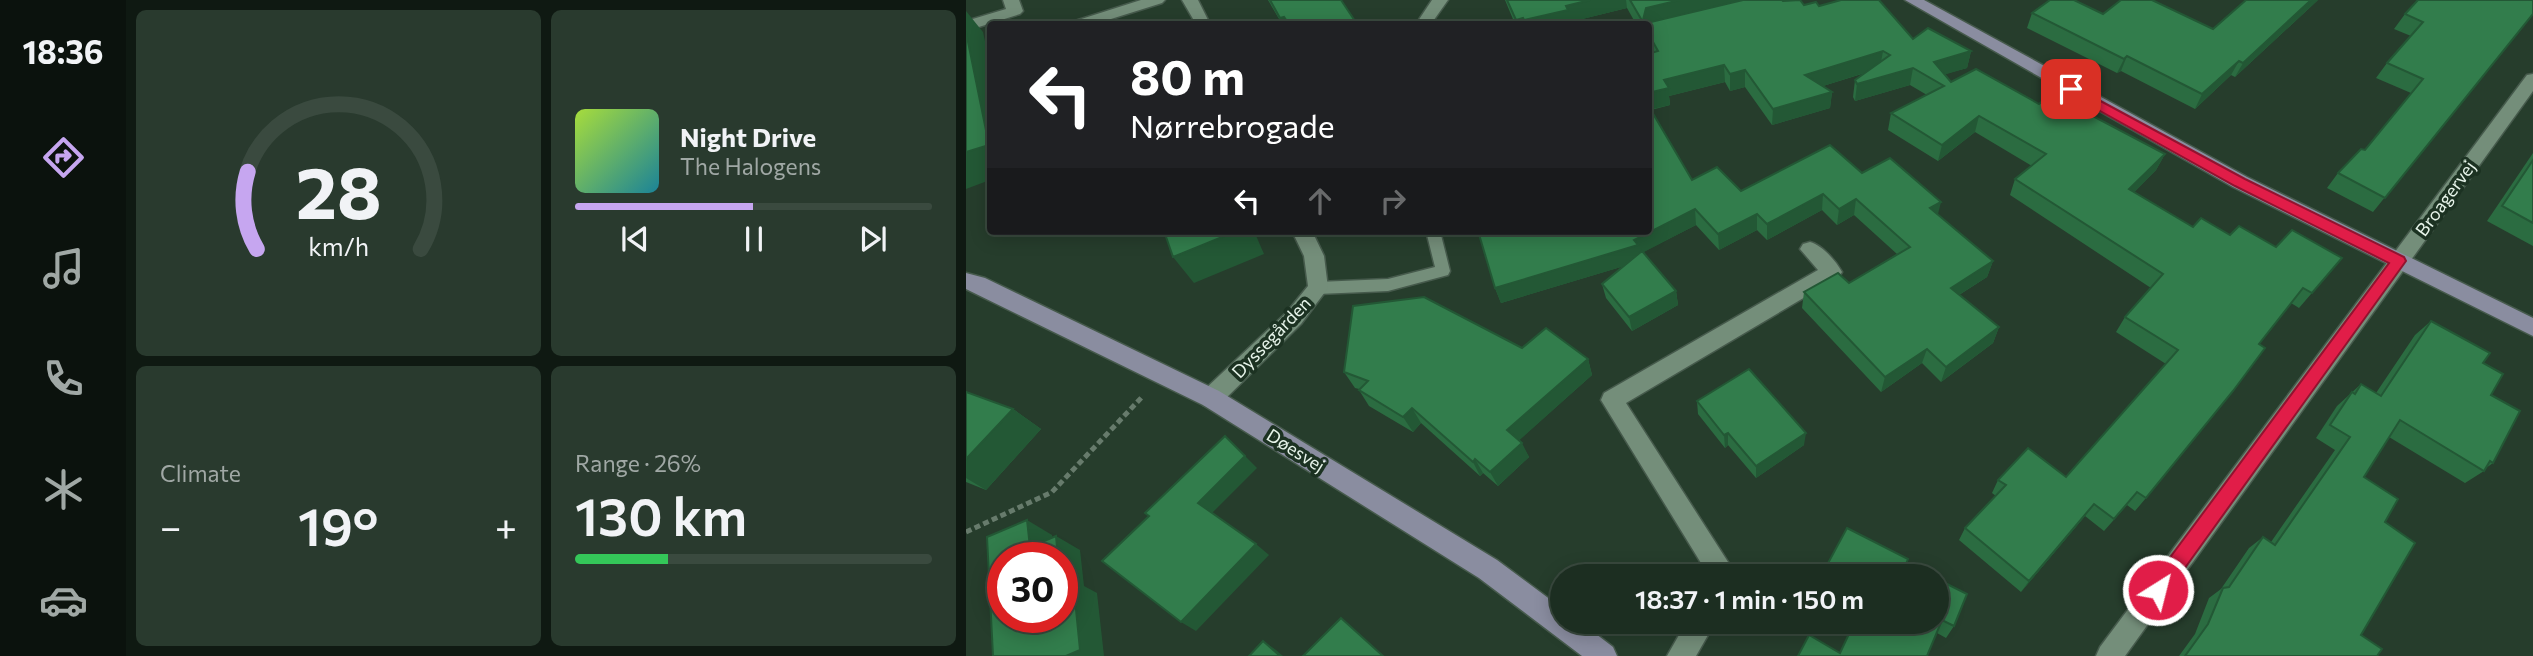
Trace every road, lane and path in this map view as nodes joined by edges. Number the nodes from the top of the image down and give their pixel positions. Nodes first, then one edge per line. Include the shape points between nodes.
1 (1157, 0) edge
2 (1190, 0) edge
3 (1440, 0) edge
4 (1913, 0) edge
5 (1015, 12) edge
6 (1090, 21) edge
7 (1201, 21) edge
8 (1425, 21) edge
9 (966, 26) edge
10 (2533, 79) edge
11 (1303, 235) edge
12 (1434, 235) edge
13 (1810, 249) dead end
14 (2399, 261) junction
15 (966, 281) edge
16 (1318, 288) junction
17 (2533, 328) edge
18 (1164, 374) junction
19 (1211, 398) junction
20 (966, 532) edge
21 (1716, 564) edge
22 (1695, 634) edge
23 (1604, 656) edge
24 (1681, 656) edge
25 (2109, 656) edge

1 - 6 street
2 - 7 street
3 - 8 street
4 - 14 street via 2240,182
5 - 9 street
10 - 14 street, Broagervej
11 - 16 street, Dyssegården via 1314,256
12 - 16 lane via 1443,271 1388,285
13 - 21 street via 1832,272 1612,400
14 - 17 street
14 - 25 street, Broagervej
15 - 18 street, Døesvej
16 - 19 street, Dyssegården via 1294,318
18 - 19 street, Døesvej
18 - 20 path via 1052,492
19 - 23 street, Døesvej via 1488,569
22 - 24 street

